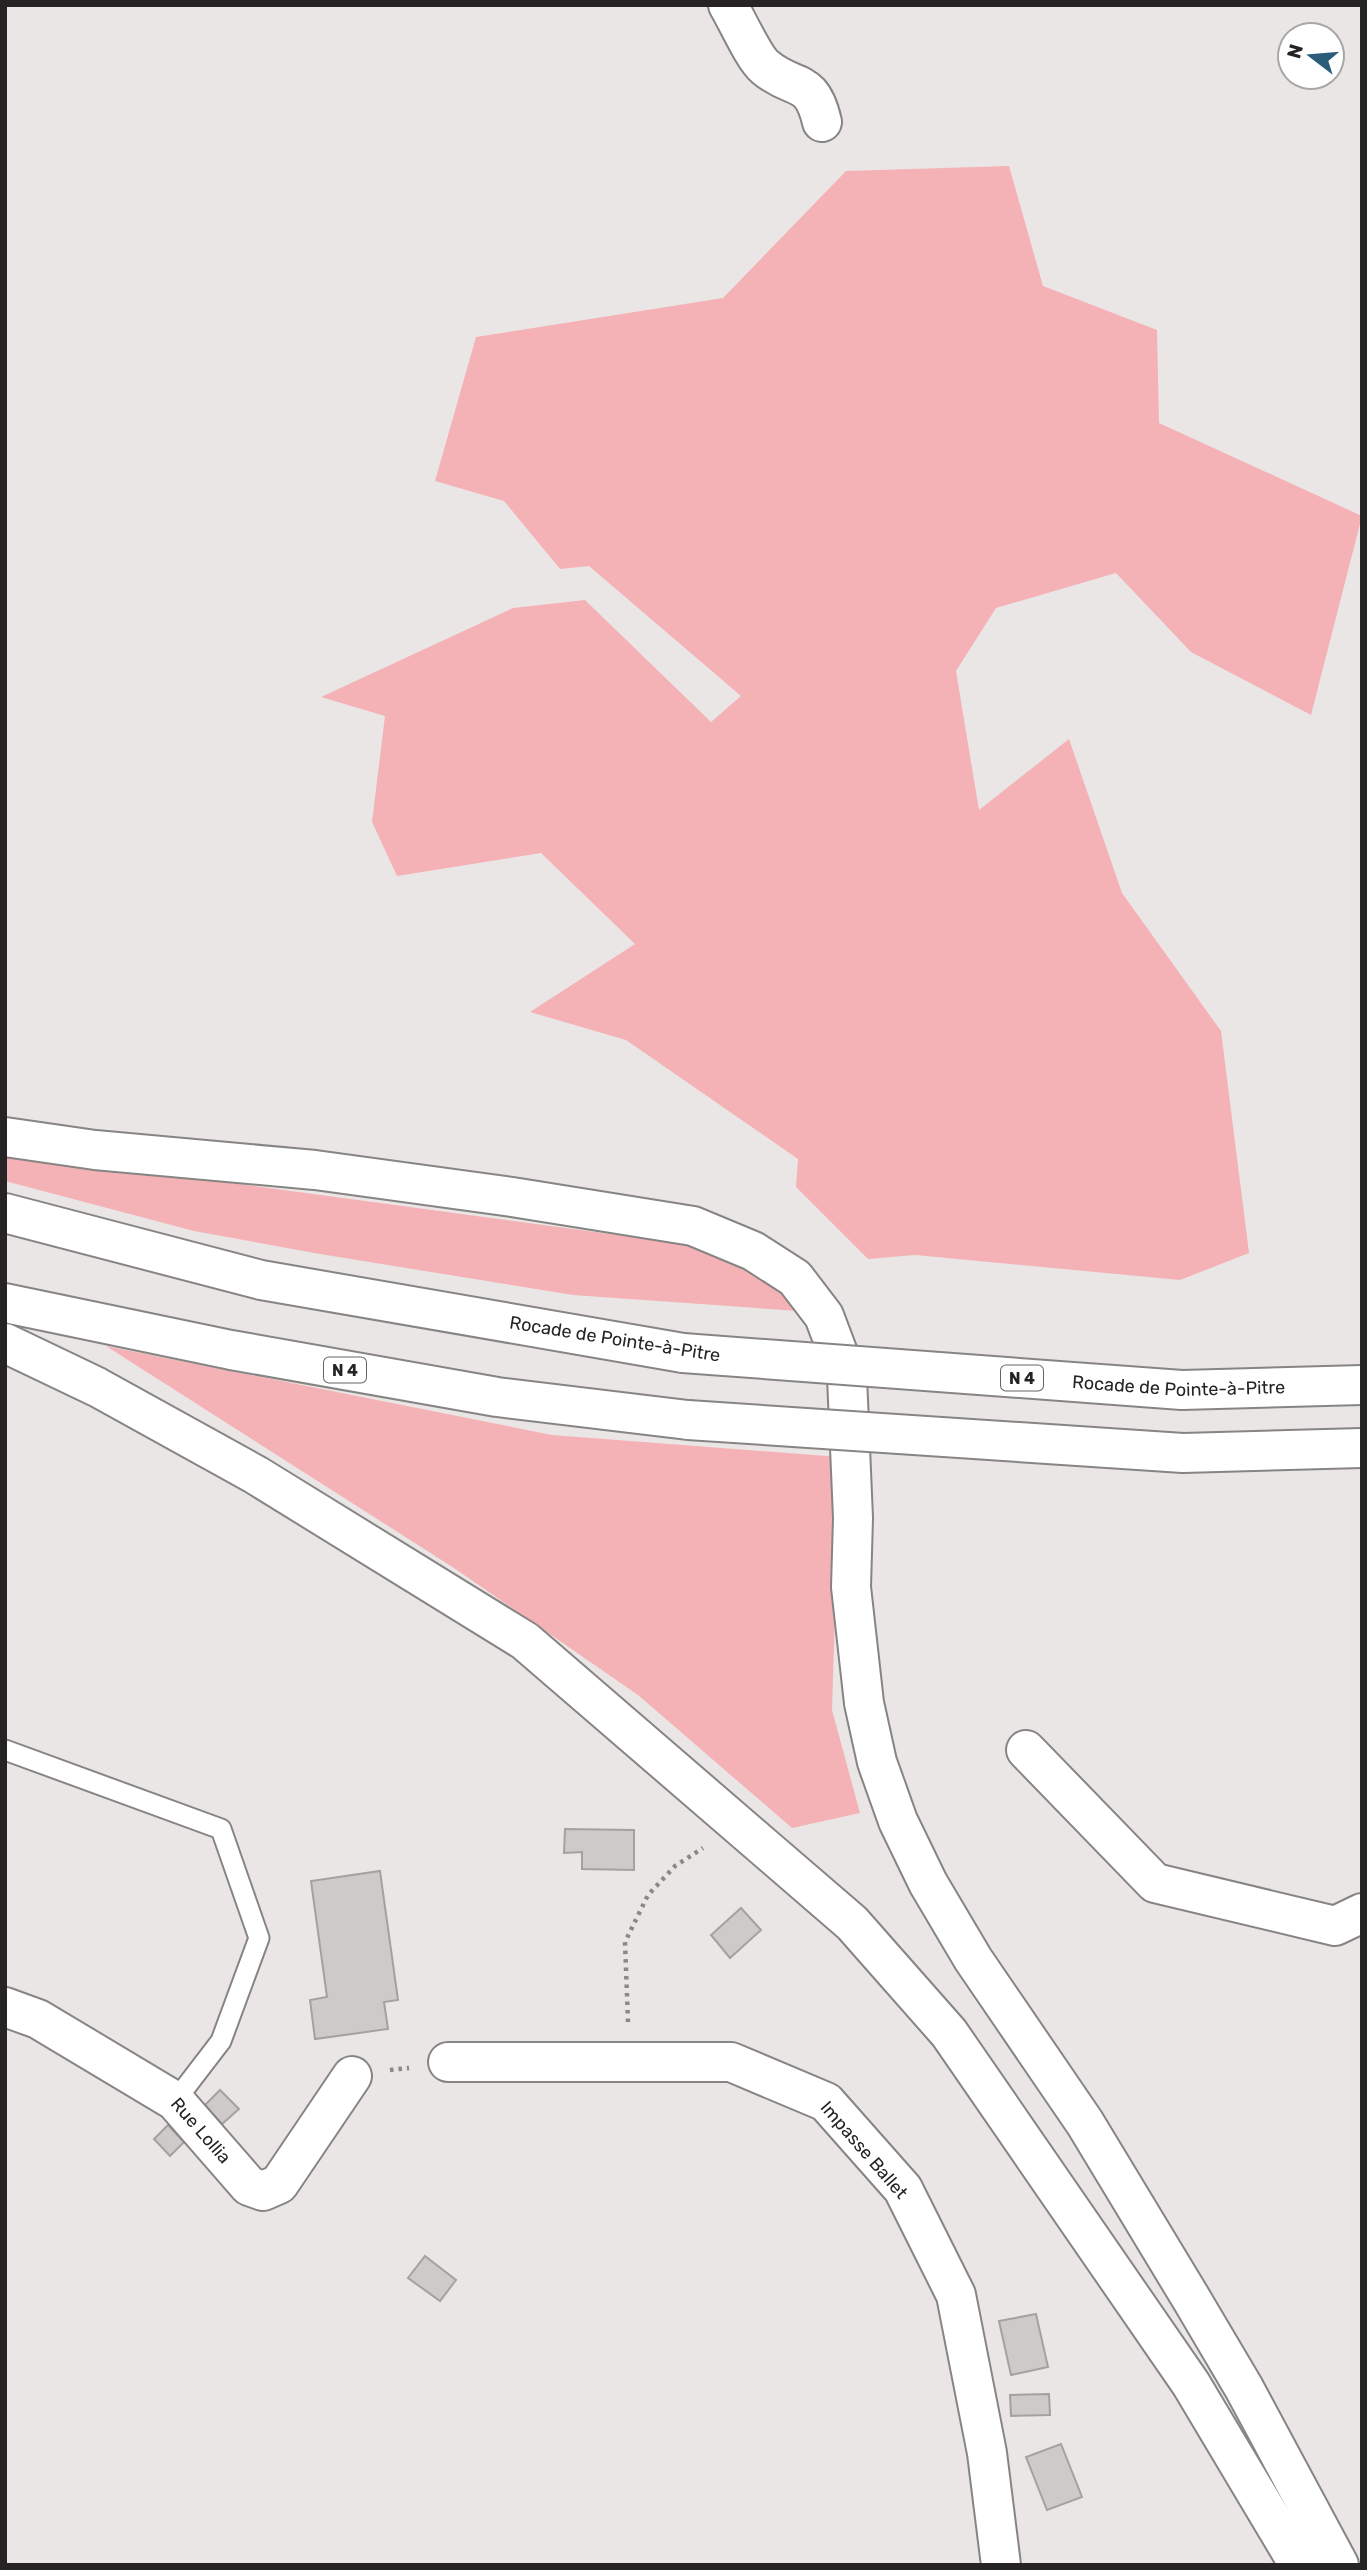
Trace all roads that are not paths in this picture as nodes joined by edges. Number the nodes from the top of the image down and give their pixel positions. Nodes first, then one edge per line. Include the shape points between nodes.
1 (728, 5) edge
2 (822, 122) dead end
3 (5, 1137) edge
4 (5, 1213) edge
5 (5, 1303) edge
6 (5, 1343) edge
7 (1362, 1385) edge
8 (1362, 1448) edge
9 (5, 1750) edge
10 (1026, 1750) dead end
11 (1362, 1913) edge
12 (5, 2007) edge
13 (448, 2062) road end
14 (352, 2076) road end
15 (175, 2101) junction
16 (1001, 2565) edge
17 (1298, 2565) edge
18 (1339, 2565) edge

1 - 2 main road via 764,67 808,89
3 - 18 main road via 315,1170 693,1226 753,1251 795,1278 824,1315 847,1377 851,1587 861,1677 877,1762 898,1822 973,1959 1085,2123 1192,2300
4 - 7 main road, Rocade de Pointe-à-Pitre / N 4, bridge via 261,1280 683,1353 1182,1390
5 - 8 main road, N 4, bridge via 231,1350 484,1395 688,1420 1183,1453
6 - 17 main road via 97,1387 256,1475 525,1641 852,1923 949,2033 1191,2384
9 - 15 lane via 220,1829 259,1938 220,2041
10 - 11 main road via 1155,1882 1335,1926
12 - 15 main road, Rue Lollia via 38,2020
13 - 16 main road, Impasse Ballet via 732,2062 826,2102 903,2189 956,2295 987,2453
14 - 15 main road, Rue Lollia via 279,2184 263,2190 249,2186

